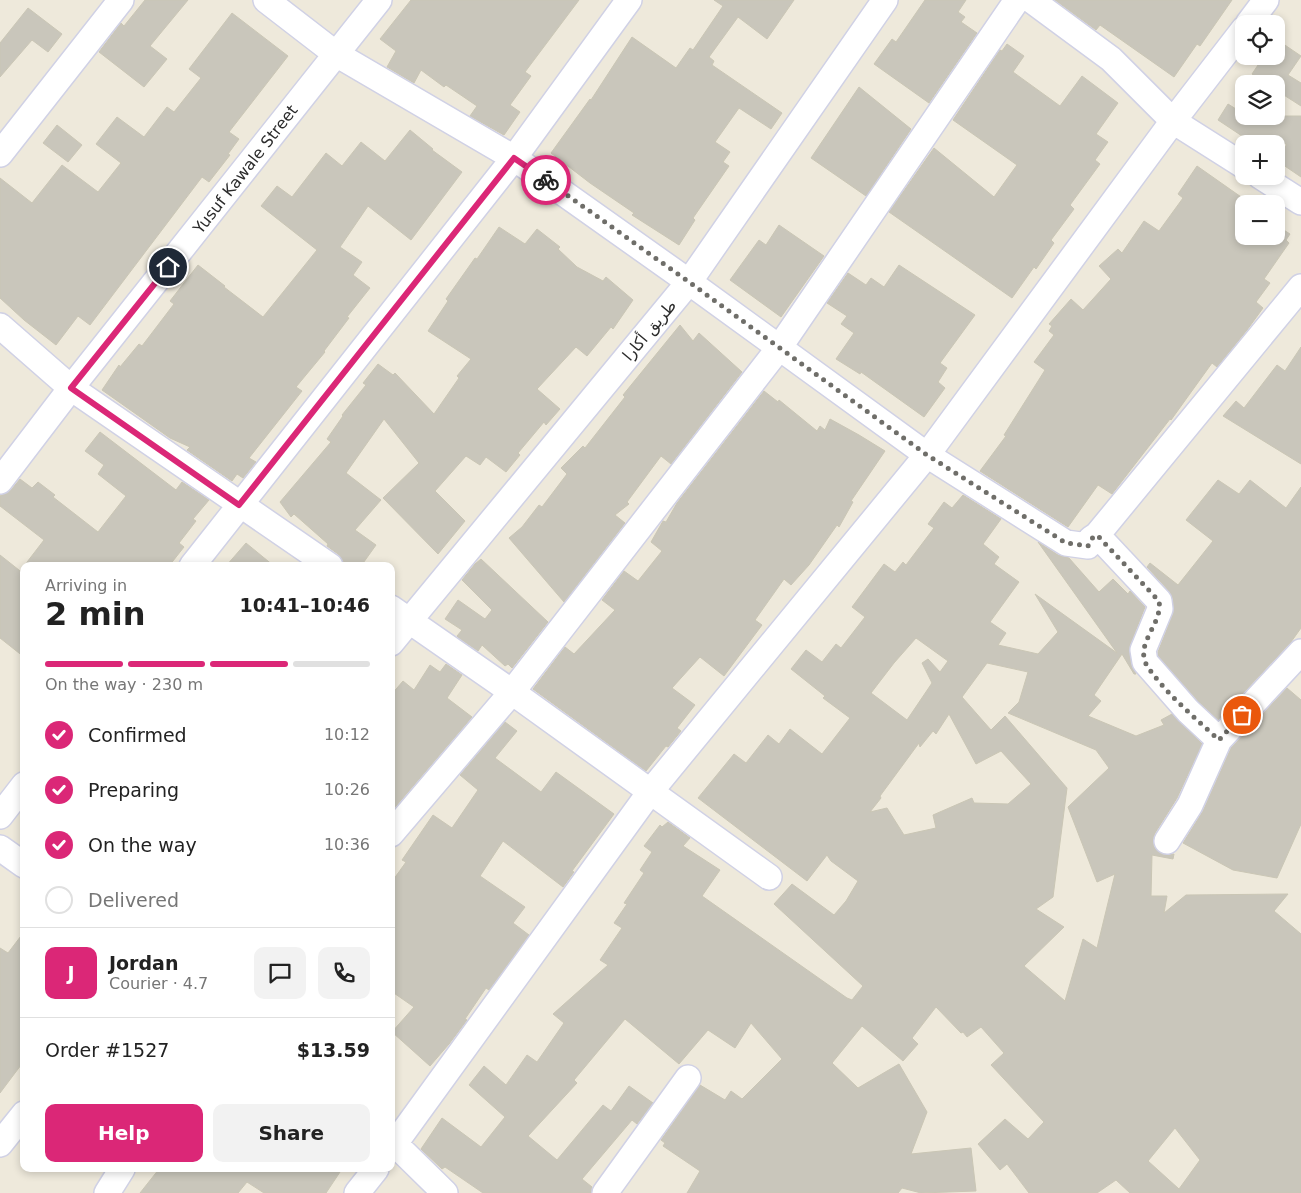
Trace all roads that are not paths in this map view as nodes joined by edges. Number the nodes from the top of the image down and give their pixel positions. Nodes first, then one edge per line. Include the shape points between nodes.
1 (120, 0) edge
2 (266, 0) edge
3 (379, 0) edge
4 (630, 0) edge
5 (885, 0) edge
6 (1017, 0) edge
7 (1031, 0) edge
8 (1266, 0) edge
9 (1255, 15) edge
10 (1235, 41) edge
11 (336, 54) junction
12 (1173, 121) junction
13 (0, 154) edge
14 (514, 158) junction
15 (1235, 160) edge
16 (1274, 185) edge
17 (1301, 202) edge
18 (689, 282) junction
19 (1301, 287) edge
20 (0, 326) edge
21 (779, 348) junction
22 (71, 388) junction
23 (927, 455) junction
24 (0, 480) edge
25 (239, 505) junction
26 (1097, 535) junction
27 (195, 562) edge
28 (324, 562) edge
29 (400, 614) edge
30 (395, 630) edge
31 (1301, 652) edge
32 (512, 692) junction
33 (1219, 740) junction
34 (20, 790) edge
35 (650, 792) junction
36 (0, 816) edge
37 (395, 829) edge
38 (1167, 841) dead end
39 (0, 848) edge
40 (20, 863) edge
41 (769, 877) dead end
42 (688, 1078) dead end
43 (20, 1119) edge
44 (395, 1141) edge
45 (0, 1144) edge
46 (395, 1146) edge
47 (120, 1172) edge
48 (374, 1172) edge
49 (107, 1193) edge
50 (357, 1193) edge
51 (445, 1193) edge
52 (605, 1193) edge

1 - 13 street
2 - 11 street
3 - 11 street, Yusuf Kawale Street
4 - 14 street
5 - 18 street, طريق أكارا
6 - 21 street
7 - 12 street via 1111,59
8 - 9 street
10 - 12 street
11 - 14 street
11 - 22 street, Yusuf Kawale Street
12 - 15 street
12 - 23 street
14 - 18 street
14 - 25 street
16 - 17 street
18 - 21 street
18 - 29 street, طريق أكارا
19 - 26 street
20 - 22 street
21 - 23 street
21 - 32 street
22 - 24 street, Yusuf Kawale Street
22 - 25 street
23 - 26 street via 1066,543 1088,546
23 - 35 street
25 - 27 street
25 - 28 street
26 - 33 street via 1159,601 1160,609 1143,650 1145,662 1188,711
29 - 30 street, طريق أكارا
29 - 32 street
31 - 33 street
32 - 35 street
32 - 37 street
33 - 38 street via 1190,805
34 - 36 street
35 - 41 street
35 - 44 street
39 - 40 street
42 - 52 street
43 - 45 street
46 - 51 street
47 - 49 street
48 - 50 street

